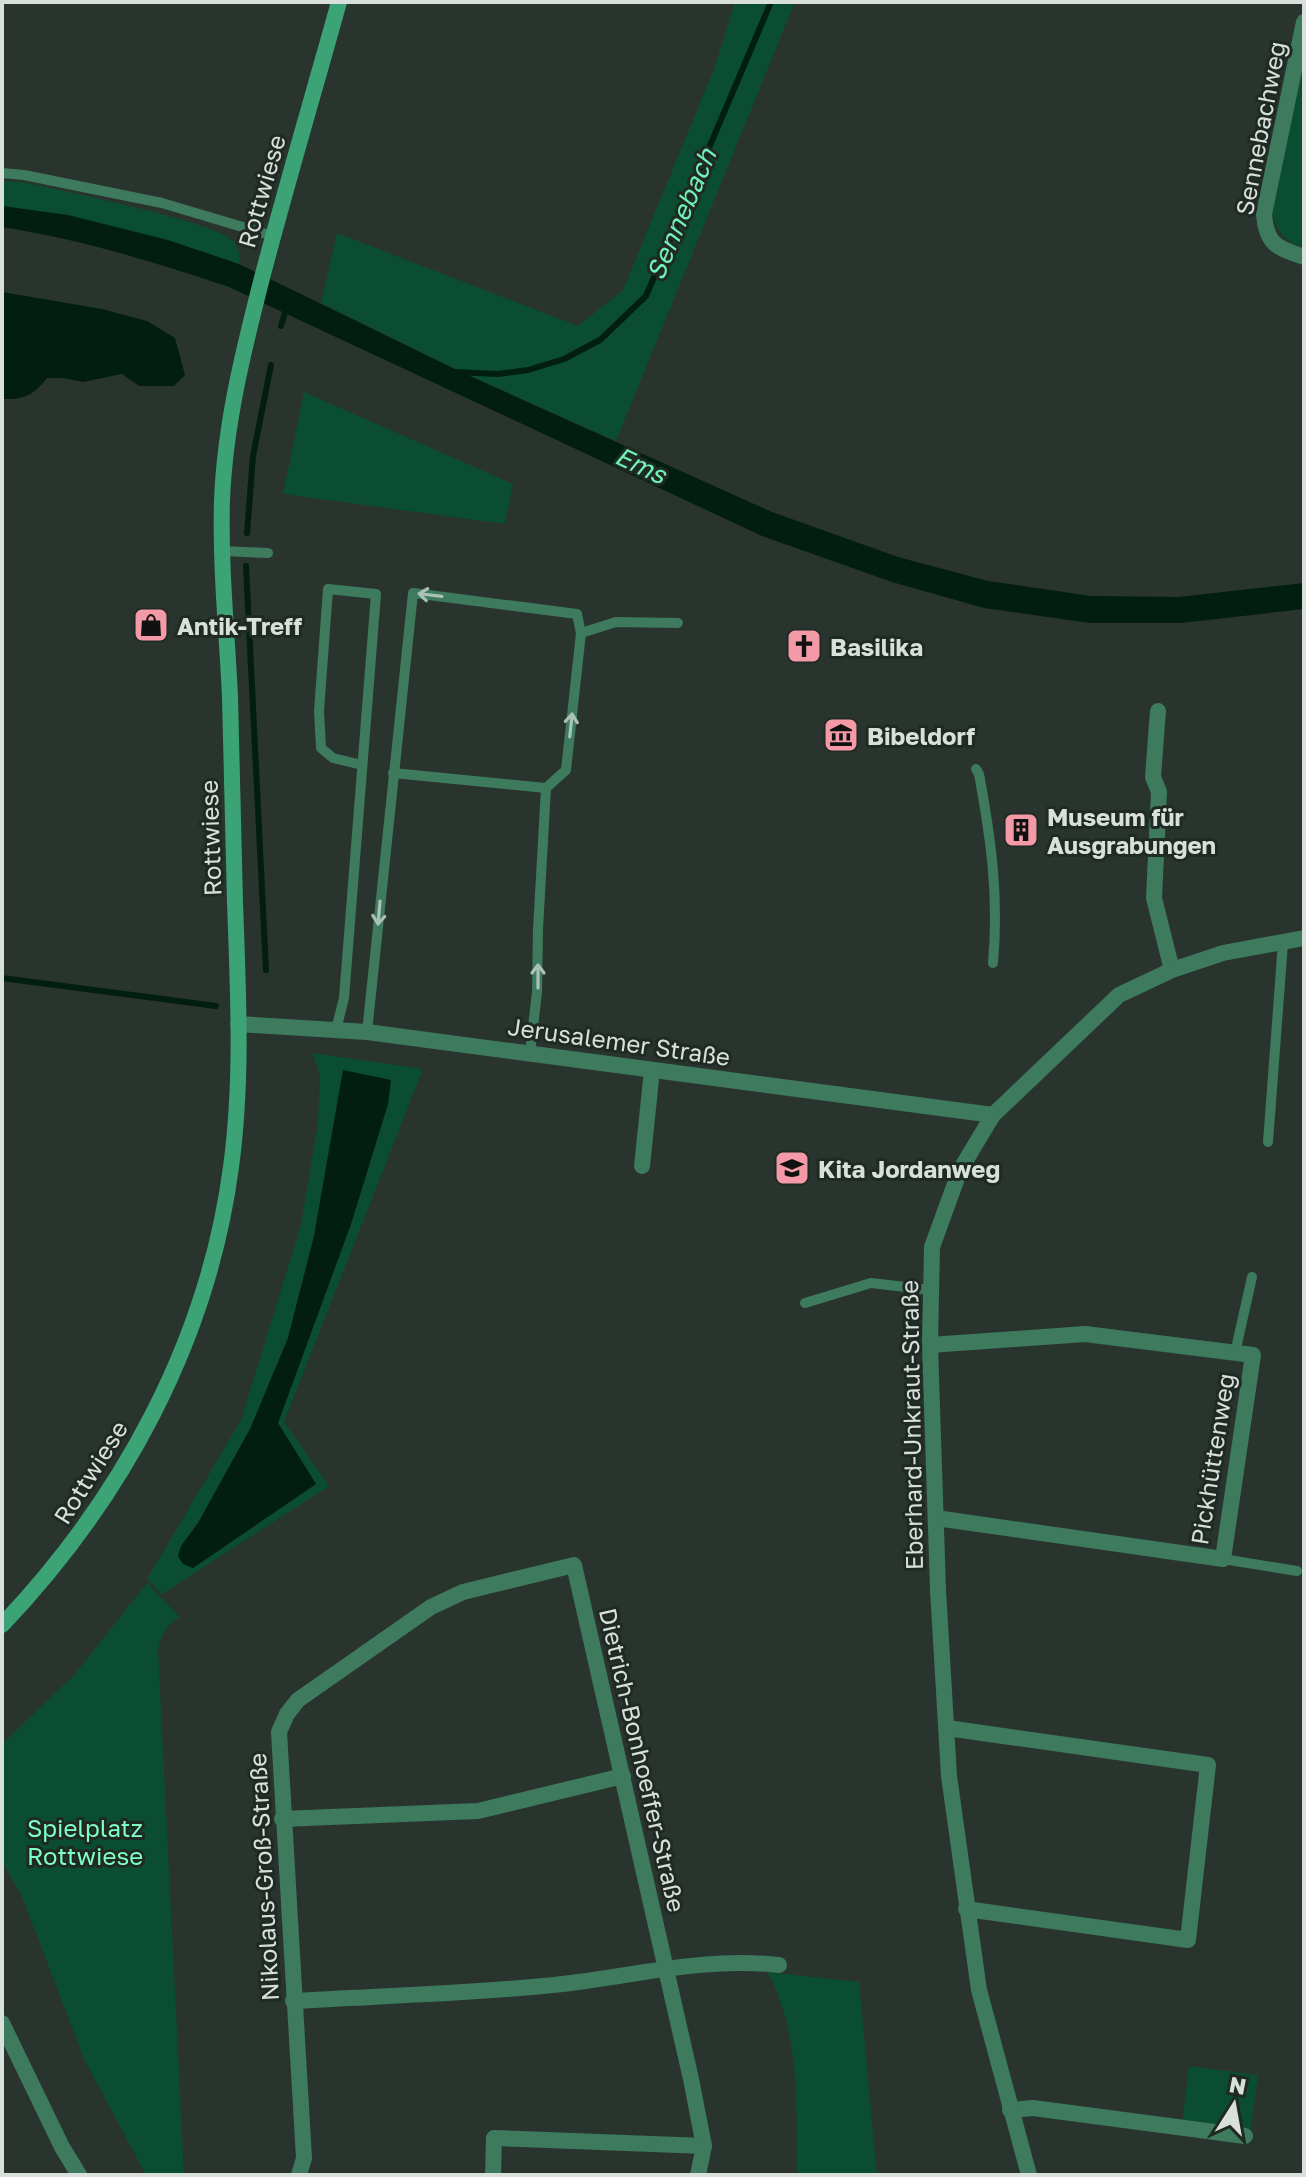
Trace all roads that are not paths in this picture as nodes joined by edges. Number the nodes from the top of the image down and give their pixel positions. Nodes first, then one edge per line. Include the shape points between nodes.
1 (339, 2) edge
2 (1304, 22) edge
3 (2, 173) edge
4 (273, 236) junction
5 (1304, 257) edge
6 (223, 551) junction
7 (268, 553) dead end
8 (678, 623) dead end
9 (581, 633) junction
10 (1158, 711) dead end
11 (362, 765) junction
12 (976, 769) dead end
13 (393, 773) junction
14 (546, 788) junction
15 (1304, 938) edge
16 (1283, 943) junction
17 (993, 963) dead end
18 (1172, 970) junction
19 (238, 1024) junction
20 (336, 1030) junction
21 (367, 1032) junction
22 (530, 1053) junction
23 (652, 1070) junction
24 (993, 1115) junction
25 (1268, 1142) dead end
26 (642, 1166) dead end
27 (1252, 1277) dead end
28 (931, 1290) junction
29 (805, 1303) dead end
30 (930, 1345) junction
31 (1235, 1353) junction
32 (936, 1518) junction
33 (1223, 1559) junction
34 (574, 1565) joint
35 (1297, 1571) dead end
36 (2, 1625) edge
37 (947, 1728) junction
38 (623, 1776) junction
39 (282, 1819) junction
40 (966, 1909) junction
41 (779, 1965) dead end
42 (665, 1967) junction
43 (293, 2001) junction
44 (2, 2023) edge
45 (1010, 2110) junction
46 (1245, 2136) dead end
47 (704, 2146) junction
48 (79, 2175) edge
49 (299, 2175) edge
50 (493, 2175) edge
51 (698, 2175) edge
52 (1029, 2175) edge

1 - 4 street, Rottwiese
2 - 5 street, Sennebachweg via 1264,214 1271,241
3 - 4 lane via 162,203
4 - 6 street, Rottwiese via 231,413
6 - 7 lane
6 - 19 street, Rottwiese
8 - 9 lane via 616,622
9 -> 13 lane via 577,614 413,593
14 -> 9 lane via 566,770
10 - 18 street via 1154,898
11 - 11 lane via 376,594 328,589 321,748 333,758
11 - 20 lane via 344,998
12 - 17 lane via 992,849 997,918
13 - 14 lane
13 -> 21 lane
22 -> 14 lane
15 - 16 street, Eberhard-Unkraut-Straße
16 - 18 street, Eberhard-Unkraut-Straße via 1223,953
16 - 25 lane
18 - 24 street, Eberhard-Unkraut-Straße via 1119,995
19 - 20 street, Jerusalemer Straße
19 - 36 street, Rottwiese via 235,1126 226,1194 215,1248 181,1352 152,1417 104,1500 54,1569
20 - 21 street, Jerusalemer Straße
21 - 22 street, Jerusalemer Straße
22 - 23 street, Jerusalemer Straße
23 - 24 street, Jerusalemer Straße
23 - 26 street
24 - 28 street, Eberhard-Unkraut-Straße via 960,1170 932,1247
27 - 31 lane
28 - 29 lane via 871,1283
28 - 30 street, Eberhard-Unkraut-Straße
30 - 31 street, Pickhüttenweg via 1085,1334
30 - 32 street, Eberhard-Unkraut-Straße
31 - 33 street, Pickhüttenweg via 1253,1355
32 - 33 street, Pickhüttenweg
32 - 37 street, Eberhard-Unkraut-Straße
33 - 35 lane
34 - 38 street, Dietrich-Bonhoeffer-Straße
34 - 39 street, Nikolaus-Groß-Straße via 463,1592 431,1607 298,1700 279,1732
37 - 40 street, Eberhard-Unkraut-Straße
37 - 40 street via 1208,1765 1188,1940
38 - 39 street via 478,1811
38 - 42 street, Dietrich-Bonhoeffer-Straße
39 - 43 street, Nikolaus-Groß-Straße
40 - 45 street, Eberhard-Unkraut-Straße via 979,1990
41 - 42 street via 747,1961
42 - 43 street via 545,1986
42 - 47 street, Dietrich-Bonhoeffer-Straße
43 - 49 street, Nikolaus-Groß-Straße via 304,2158
44 - 48 street
45 - 46 street via 1033,2108
45 - 52 street, Eberhard-Unkraut-Straße
47 - 50 street via 494,2138
47 - 51 street

